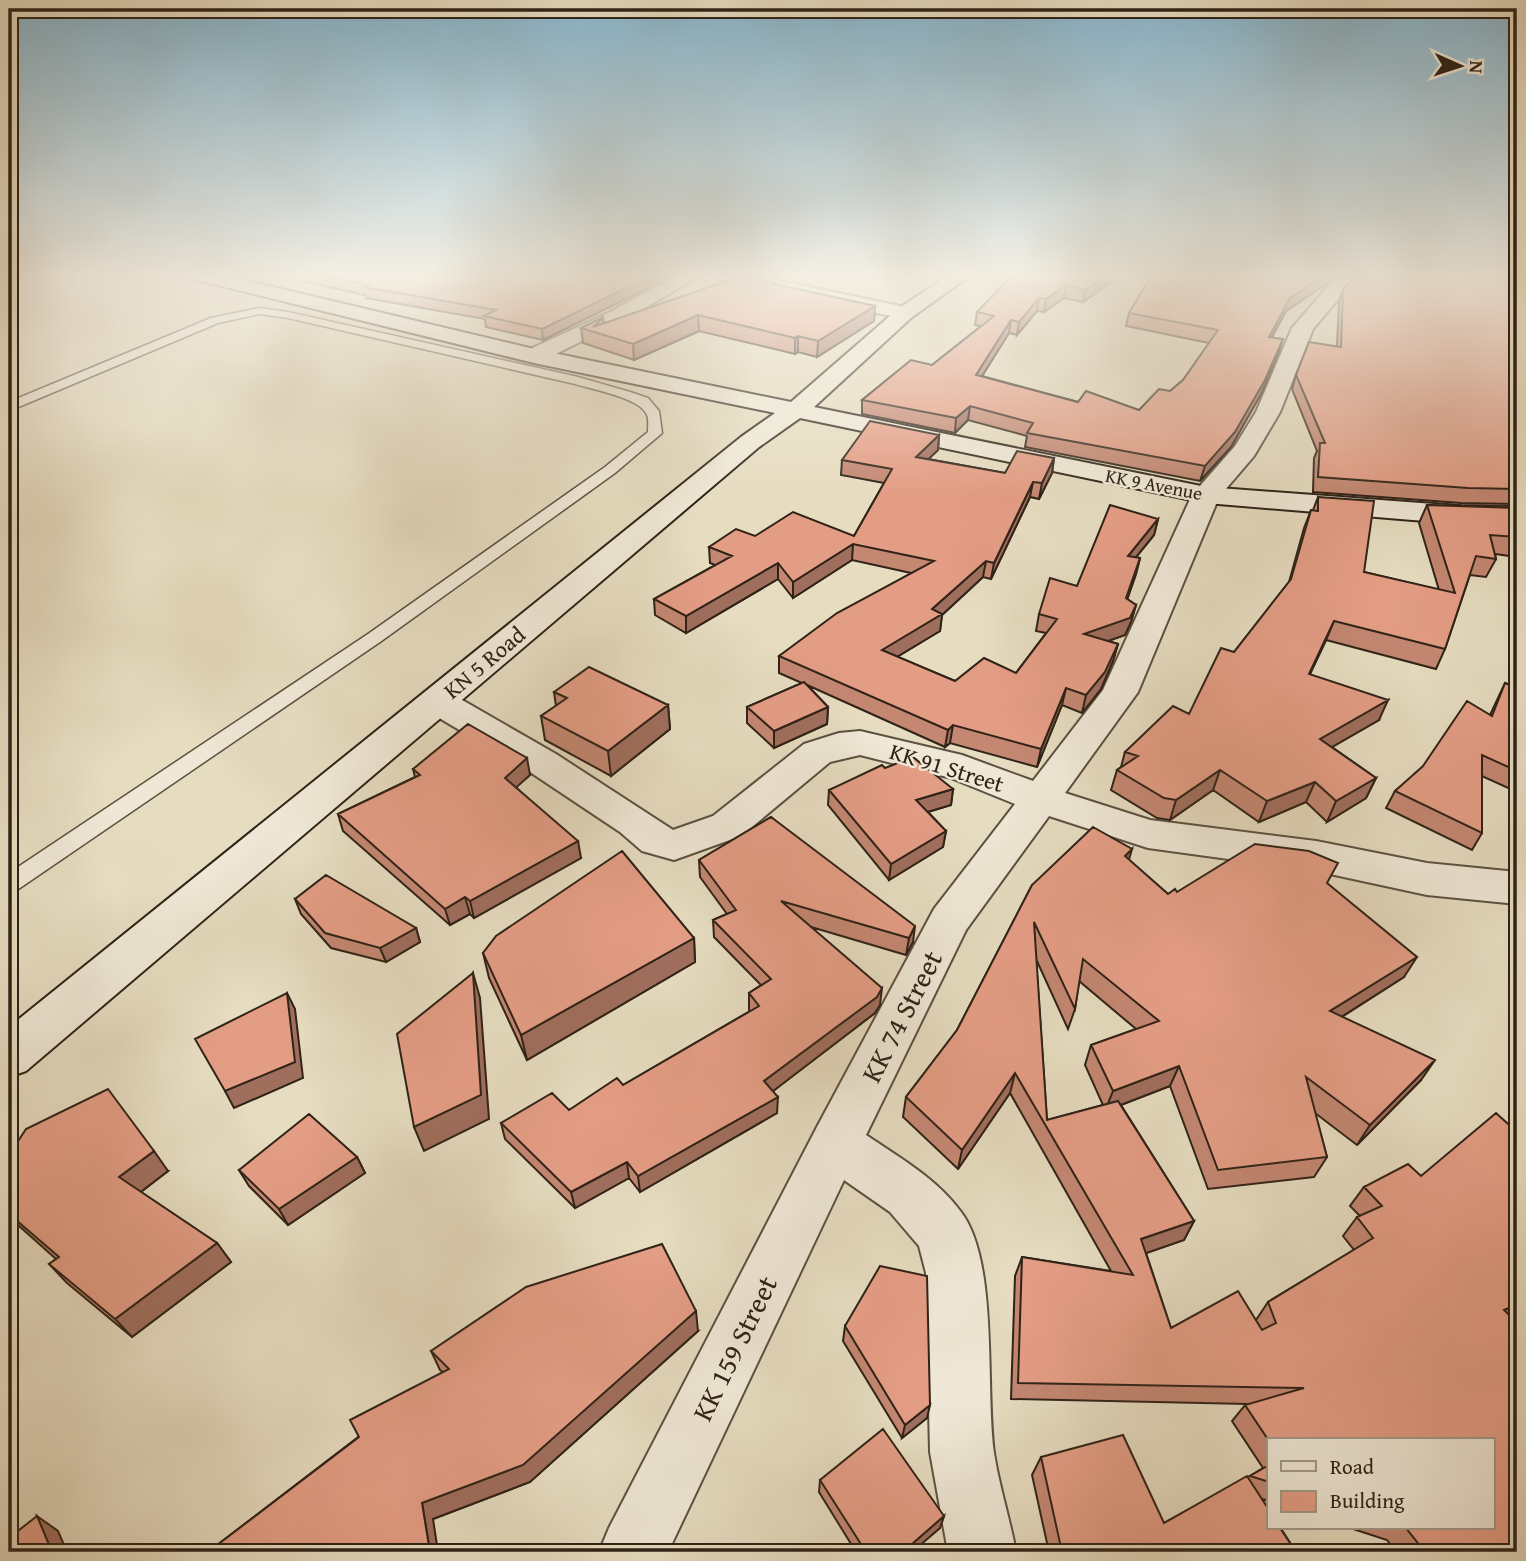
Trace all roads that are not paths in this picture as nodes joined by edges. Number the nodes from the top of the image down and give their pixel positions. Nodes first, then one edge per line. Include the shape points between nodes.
1 (149, 348) edge
2 (432, 348) edge
3 (500, 348) edge
4 (551, 348) edge
5 (866, 348) edge
6 (1295, 348) edge
7 (534, 356) junction
8 (9, 407) edge
9 (796, 410) junction
10 (1206, 495) junction
11 (1517, 516) edge
12 (437, 701) junction
13 (1041, 799) junction
14 (9, 884) edge
15 (1517, 888) edge
16 (9, 1056) edge
17 (835, 1144) junction
18 (633, 1552) edge
19 (982, 1552) edge

1 - 8 lane
2 - 14 lane via 643,401 654,414 654,433 610,470 374,638
3 - 7 street, KK 9 Avenue
4 - 7 street
5 - 9 street, KN 5 Road
6 - 10 street, KK 74 Street via 1268,412 1245,450
7 - 9 street, KK 9 Avenue
9 - 10 street, KK 9 Avenue
9 - 12 street, KN 5 Road via 750,442
10 - 11 street, KK 9 Avenue
10 - 13 street, KK 74 Street via 1120,692
12 - 13 street, KK 91 Street via 543,763 656,841 674,845 727,826 817,753 839,745 879,746 962,768
12 - 16 street, KN 5 Road
13 - 15 street, KK 91 Street via 1148,834 1316,856 1427,879
13 - 17 street, KK 74 Street via 949,921
17 - 18 street, KK 159 Street
17 - 19 street via 909,1194 943,1232 955,1273 962,1452

